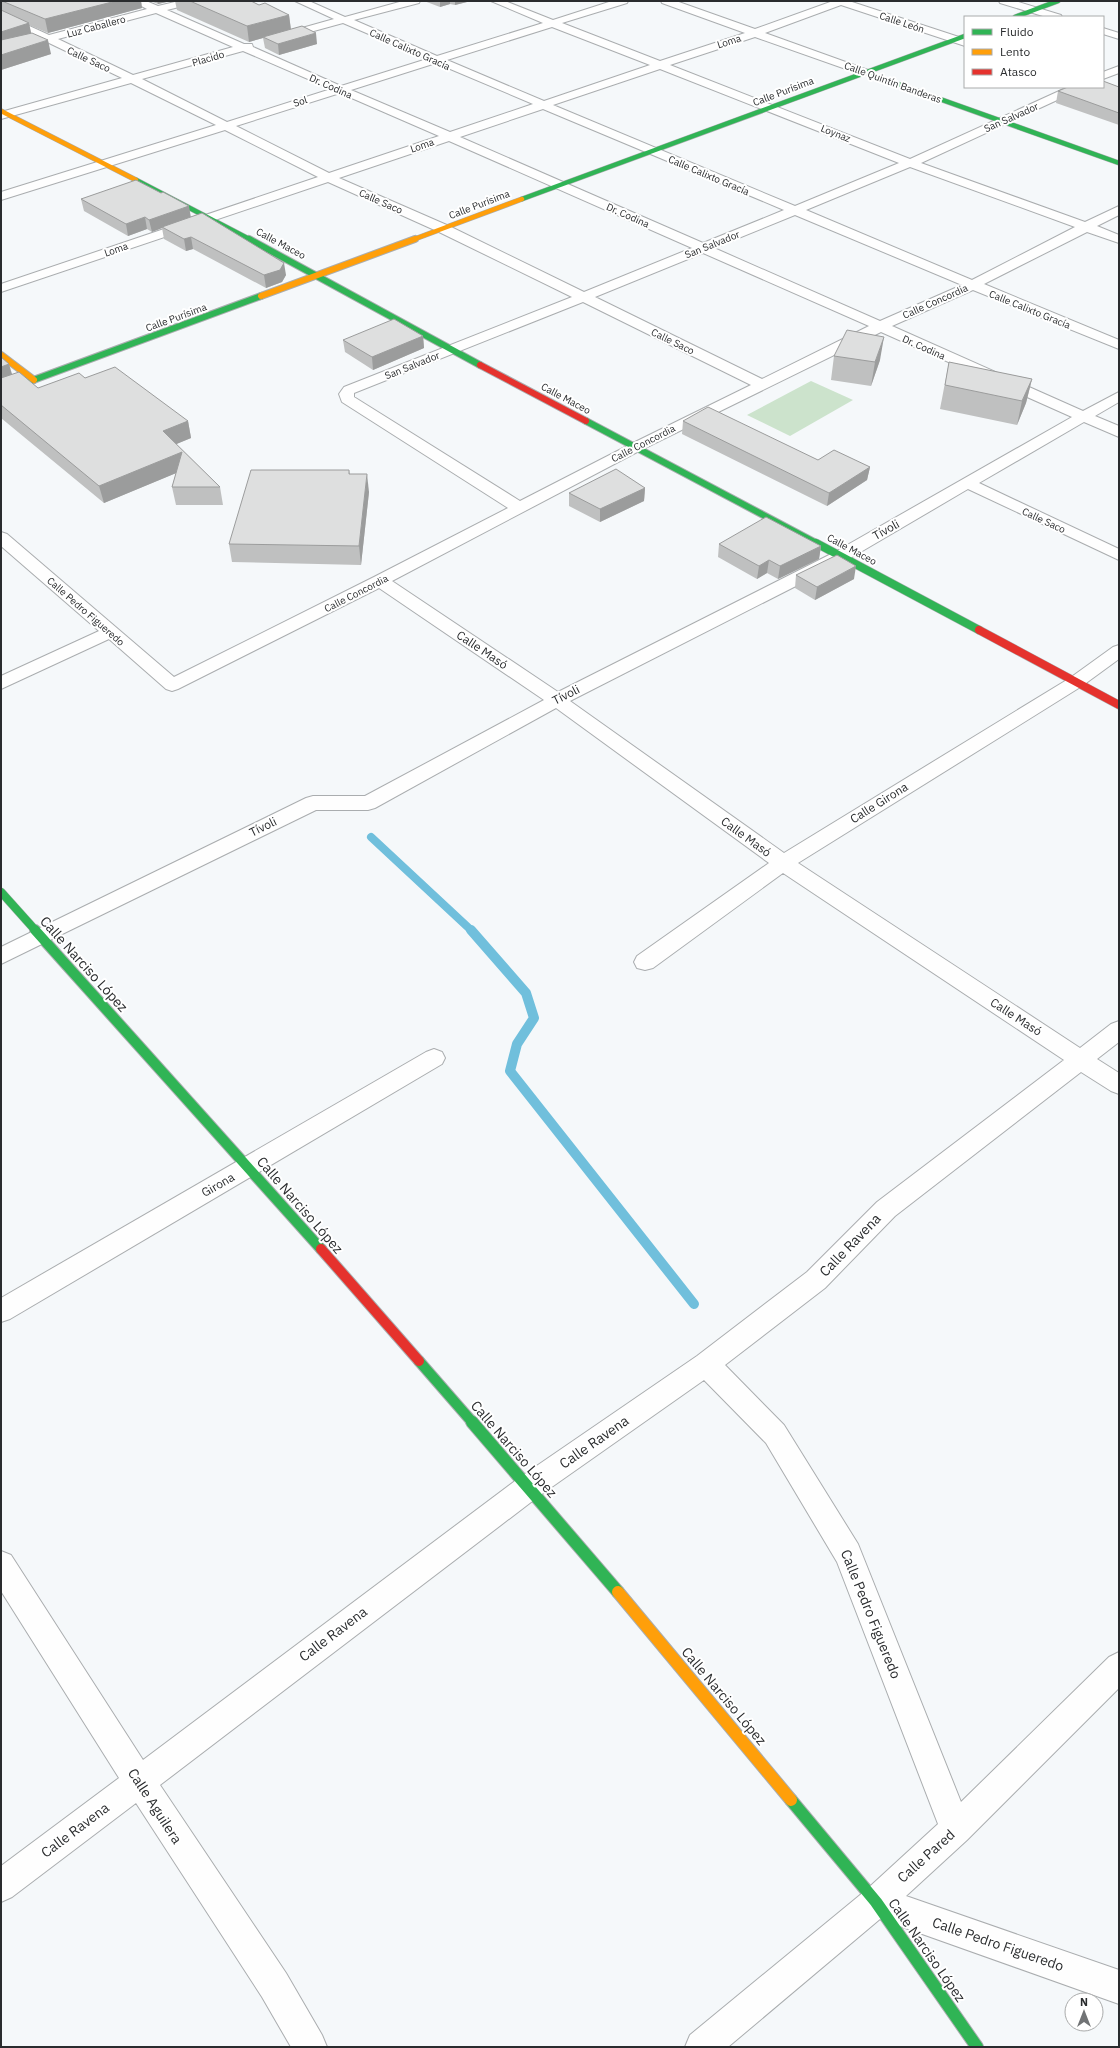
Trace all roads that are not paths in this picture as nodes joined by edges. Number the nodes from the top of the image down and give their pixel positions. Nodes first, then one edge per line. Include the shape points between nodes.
1 (137, 1) edge
2 (191, 1) edge
3 (300, 1) edge
4 (415, 1) edge
5 (496, 1) edge
6 (623, 1) edge
7 (666, 1) edge
8 (841, 1) edge
9 (1004, 1) edge
10 (1058, 1) edge
11 (156, 10) junction
12 (1034, 10) junction
13 (1, 16) edge
14 (1018, 16) edge
15 (1054, 16) edge
16 (344, 20) junction
17 (554, 23) junction
18 (1104, 31) edge
19 (755, 33) junction
20 (964, 36) edge
21 (1119, 36) edge
22 (46, 39) junction
23 (955, 39) junction
24 (272, 40) edge
25 (964, 43) edge
26 (258, 44) edge
27 (243, 48) junction
28 (1, 51) edge
29 (435, 60) junction
30 (660, 64) junction
31 (1119, 69) edge
32 (864, 72) junction
33 (1104, 76) edge
34 (132, 79) junction
35 (1075, 88) edge
36 (338, 90) junction
37 (540, 104) junction
38 (771, 108) junction
39 (3, 114) edge
40 (1002, 121) junction
41 (224, 126) junction
42 (447, 136) junction
43 (653, 152) junction
44 (910, 163) junction
45 (1119, 163) edge
46 (105, 164) junction
47 (328, 177) junction
48 (561, 185) junction
49 (1, 196) edge
50 (1119, 210) edge
51 (794, 211) junction
52 (209, 217) junction
53 (1086, 226) junction
54 (444, 229) junction
55 (1119, 239) edge
56 (701, 248) junction
57 (318, 276) junction
58 (972, 284) junction
59 (1, 288) edge
60 (584, 297) junction
61 (879, 327) junction
62 (1119, 345) edge
63 (450, 349) junction
64 (1, 355) edge
65 (34, 380) junction
66 (761, 384) junction
67 (1, 392) edge
68 (1119, 396) edge
69 (1084, 417) junction
70 (1119, 432) edge
71 (636, 447) junction
72 (969, 484) junction
73 (519, 508) junction
74 (1, 537) edge
75 (841, 556) junction
76 (1119, 556) edge
77 (380, 581) junction
78 (110, 632) junction
79 (1119, 651) edge
80 (1076, 682) junction
81 (1, 683) edge
82 (172, 685) joint
83 (557, 700) junction
84 (1119, 705) edge
85 (783, 863) junction
86 (1, 892) edge
87 (40, 936) junction
88 (1, 956) edge
89 (645, 962) dead end
90 (1119, 1030) edge
91 (434, 1058) dead end
92 (1082, 1060) junction
93 (1119, 1084) edge
94 (248, 1167) junction
95 (1, 1311) edge
96 (706, 1364) junction
97 (529, 1487) junction
98 (1, 1565) edge
99 (1119, 1667) edge
100 (139, 1781) junction
101 (956, 1829) junction
102 (1, 1886) edge
103 (876, 1902) junction
104 (1119, 1987) edge
105 (310, 2047) edge
106 (702, 2047) edge
107 (977, 2047) edge

1 - 11 street, Dr. Codina
2 - 11 street, Luz Caballero
3 - 16 street, Calle Calixto Gracía
4 - 16 street
5 - 17 street, Loynaz
6 - 17 street, Sol
7 - 19 street, Calle Quintín Banderas
8 - 19 street, Loma
8 - 23 street, Calle León
9 - 12 street
10 - 12 street
11 - 22 street, Luz Caballero
11 - 27 street, Dr. Codina
12 - 14 street
12 - 15 street
13 - 22 street, Calle Saco
16 - 24 street
16 - 29 street, Calle Calixto Gracía
17 - 29 street, Sol
17 - 30 street, Loynaz
18 - 21 street
19 - 30 street, Loma
19 - 32 street, Calle Quintín Banderas
20 - 23 street, Calle Purísima
22 - 28 street, Luz Caballero
22 - 34 street, Calle Saco
23 - 25 street, Calle León
23 - 32 street, Calle Purísima
26 - 27 street, Placido
27 - 34 street, Placido
27 - 36 street, Dr. Codina
29 - 36 street, Sol
29 - 37 street, Calle Calixto Gracía
30 - 37 street, Loma
30 - 38 street, Loynaz
31 - 33 street
32 - 38 street, Calle Purísima
32 - 40 street, Calle Quintín Banderas
34 - 39 street, Placido
34 - 41 street, Calle Saco
35 - 40 street, San Salvador
36 - 41 street, Sol
36 - 42 street, Dr. Codina
37 - 42 street, Loma
37 - 43 street, Calle Calixto Gracía
38 - 43 street, Calle Purísima
38 - 44 street, Loynaz
39 - 46 street, Calle Maceo
40 - 44 street, San Salvador
40 - 45 street, Calle Quintín Banderas
41 - 46 street, Sol
41 - 47 street, Calle Saco
42 - 47 street, Loma
42 - 48 street, Dr. Codina
43 - 48 street, Calle Purísima
43 - 51 street, Calle Calixto Gracía
44 - 51 street, San Salvador
44 - 53 street, Loynaz
46 - 49 street, Sol
46 - 52 street, Calle Maceo
47 - 52 street, Loma
47 - 54 street, Calle Saco
48 - 54 street, Calle Purísima
48 - 56 street, Dr. Codina
50 - 53 street, Calle Concordia
51 - 56 street, San Salvador
51 - 58 street, Calle Calixto Gracía
52 - 57 street, Calle Maceo
52 - 59 street, Loma
53 - 55 street, Loynaz
53 - 58 street, Calle Concordia
54 - 57 street, Calle Purísima
54 - 60 street, Calle Saco
56 - 60 street, San Salvador
56 - 61 street, Dr. Codina
57 - 63 street, Calle Maceo
57 - 65 street, Calle Purísima
58 - 61 street, Calle Concordia
58 - 62 street, Calle Calixto Gracía
60 - 63 street, San Salvador
60 - 66 street, Calle Saco
61 - 66 street, Calle Concordia
61 - 69 street, Dr. Codina
63 - 71 street, Calle Maceo
63 - 73 street, San Salvador via 349,390 347,398
64 - 65 street
65 - 67 street, Calle Purísima
66 - 71 street, Calle Concordia
68 - 69 street, Tívoli
69 - 70 street, Dr. Codina
69 - 72 street, Tívoli
71 - 73 street, Calle Concordia
71 - 75 street, Calle Maceo
72 - 75 street, Tívoli
72 - 76 street, Calle Saco
73 - 77 street, Calle Concordia
74 - 78 street, Calle Pedro Figueredo
75 - 80 street, Calle Maceo
75 - 83 street, Tívoli
77 - 82 street, Calle Concordia
77 - 83 street, Calle Masó
78 - 81 street
78 - 82 street, Calle Pedro Figueredo
79 - 80 street, Calle Girona
80 - 84 street, Calle Maceo
80 - 85 street, Calle Girona
83 - 85 street, Calle Masó
83 - 87 street, Tívoli via 368,803 313,803
85 - 89 street, Calle Girona
85 - 92 street, Calle Masó
86 - 87 street, Calle Narciso López
87 - 88 street, Tívoli
87 - 94 street, Calle Narciso López
90 - 92 street, Calle Ravena
91 - 94 street, Girona
92 - 93 street, Calle Masó
92 - 96 street, Calle Ravena via 886,1209 816,1280
94 - 95 street, Girona
94 - 97 street, Calle Narciso López
96 - 97 street, Calle Ravena
96 - 101 street, Calle Pedro Figueredo via 775,1434 848,1554
97 - 100 street, Calle Ravena
97 - 103 street, Calle Narciso López
98 - 100 street, Calle Aguilera
99 - 101 street, Calle Pared
100 - 102 street, Calle Ravena
100 - 105 street, Calle Aguilera via 274,1985
101 - 103 street, Calle Pared
103 - 104 street, Calle Pedro Figueredo
103 - 106 street, Calle Pared
103 - 107 street, Calle Narciso López

